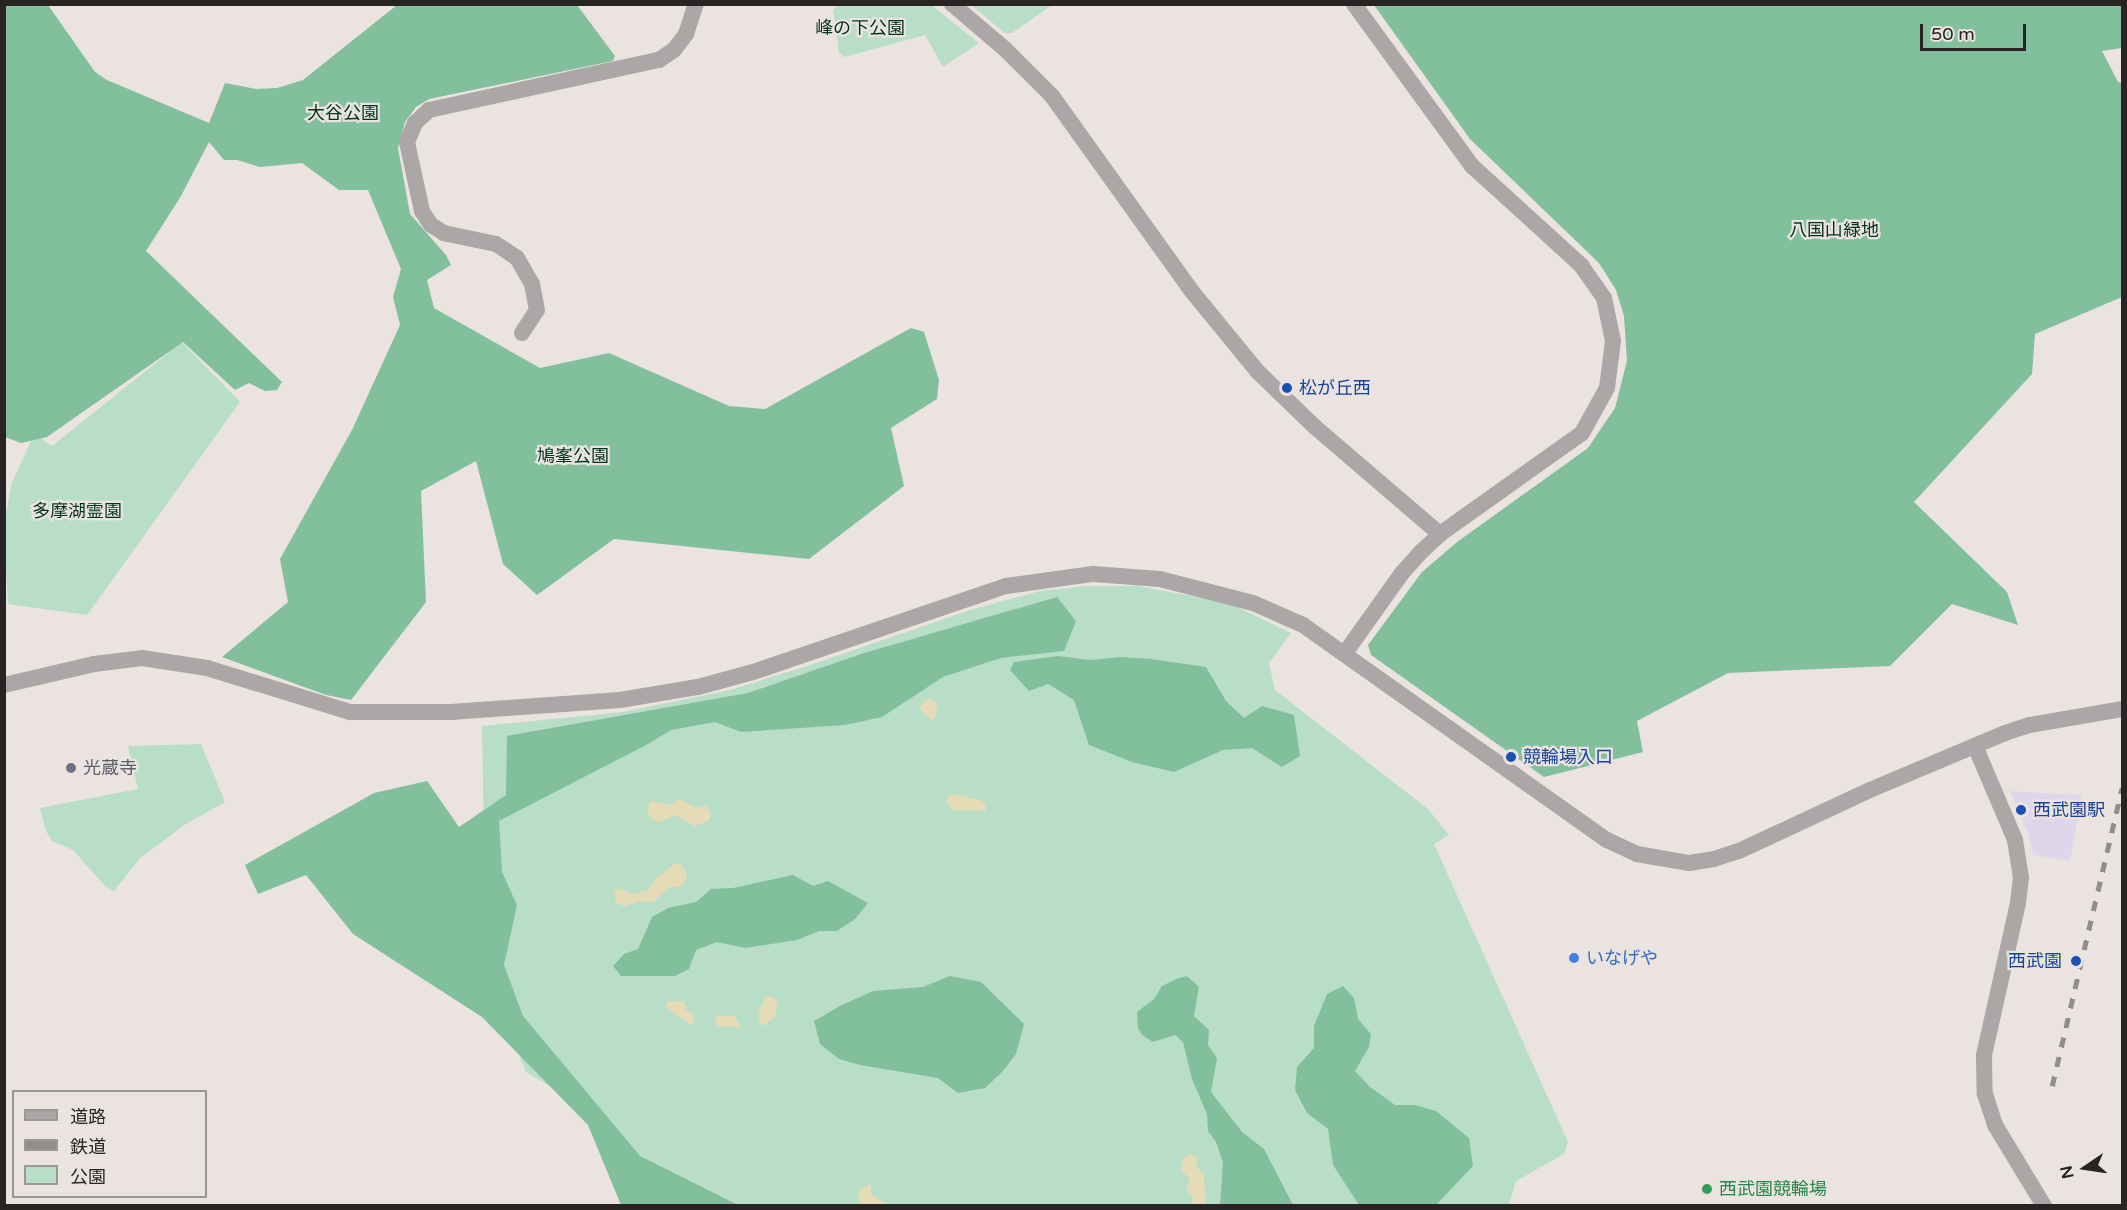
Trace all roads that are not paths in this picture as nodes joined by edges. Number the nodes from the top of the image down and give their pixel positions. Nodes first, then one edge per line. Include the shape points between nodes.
1 (696, 4) edge
2 (952, 4) edge
3 (1354, 4) edge
4 (522, 333) dead end
5 (1440, 534) junction
6 (1345, 653) junction
7 (4, 685) edge
8 (2122, 709) edge
9 (1975, 746) junction
10 (2044, 1206) edge

1 - 4 street via 686,34 674,50 659,60 429,110 415,123 407,142 422,211 431,225 444,233 496,244 517,258 532,284 537,310
2 - 5 street via 1052,96 1190,289 1257,371 1315,427
3 - 5 street via 1472,166 1582,266 1604,298 1613,341 1607,388 1582,433
5 - 6 street via 1401,573
6 - 7 street via 1303,625 1252,603 1160,579 1093,574 990,590 753,672 698,687 620,700 451,712 350,712 207,668 142,658 94,664
6 - 9 street via 1607,840 1637,854 1678,862 1714,859 1739,851
8 - 9 street via 2030,725
9 - 10 street via 2015,840 2021,878 1984,1055 1984,1094 1995,1125

